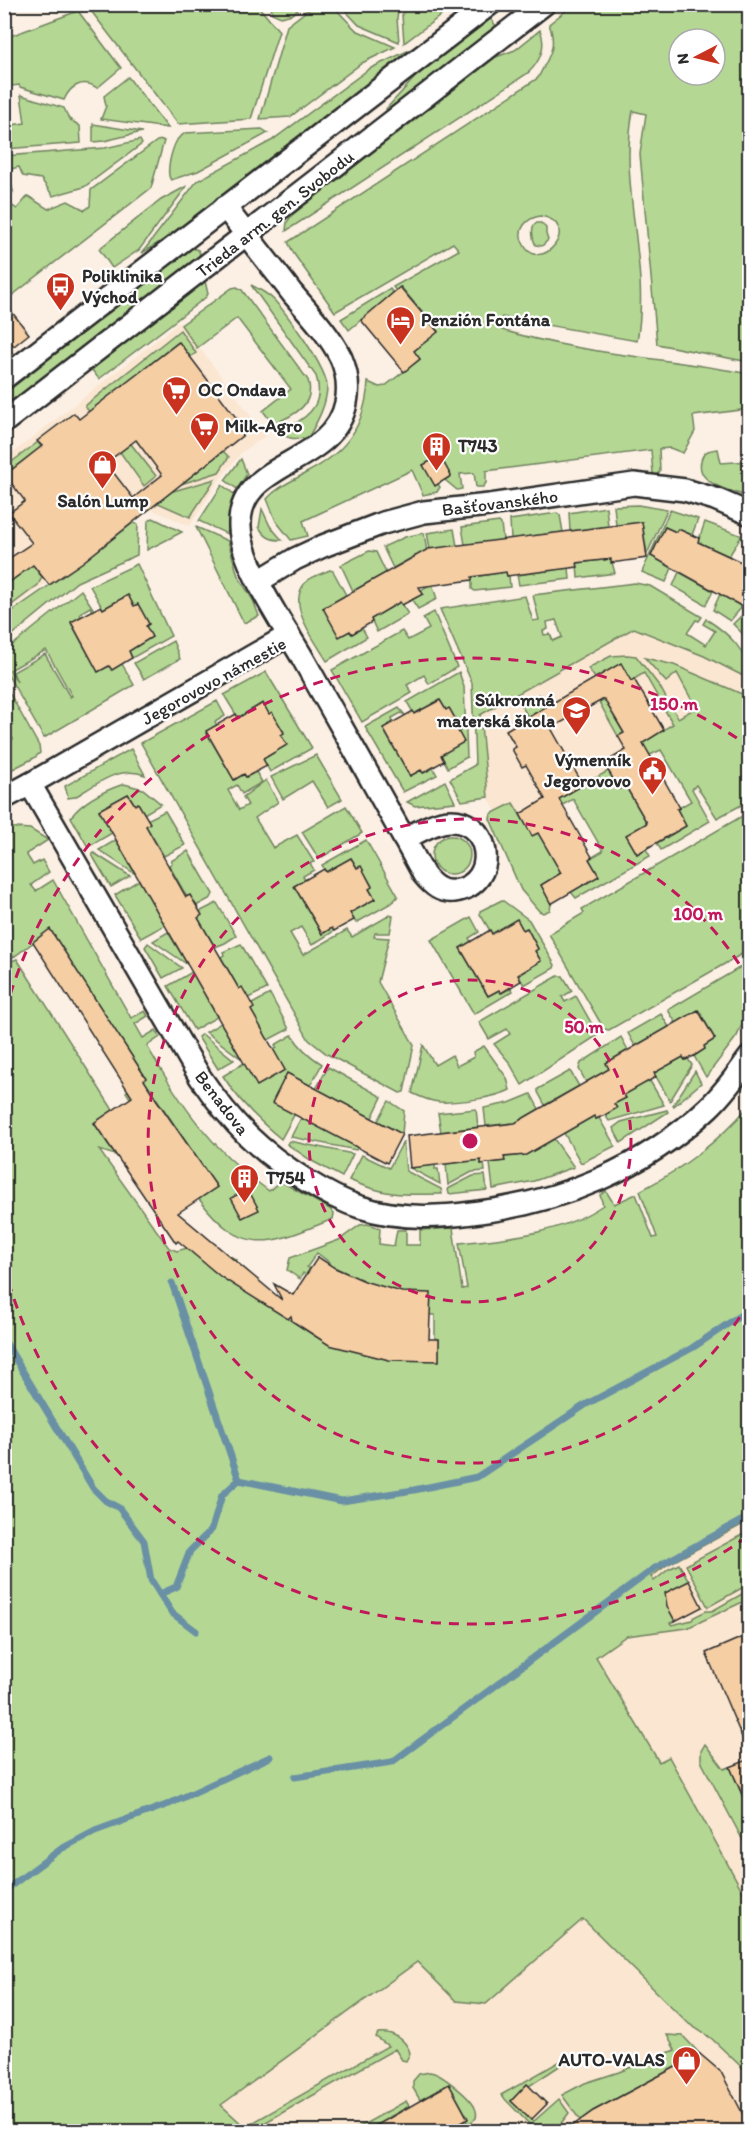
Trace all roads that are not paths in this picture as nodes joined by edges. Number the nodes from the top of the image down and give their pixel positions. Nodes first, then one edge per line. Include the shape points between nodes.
1 (544, 4) edge
2 (487, 7) edge
3 (225, 207) junction
4 (247, 235) junction
5 (4, 378) edge
6 (4, 422) edge
7 (750, 514) edge
8 (259, 581) junction
9 (289, 635) junction
10 (30, 784) junction
11 (4, 798) edge
12 (404, 839) dead end
13 (750, 1057) edge

1 - 4 street, Trieda arm. gen. Svobodu
2 - 3 street, Trieda arm. gen. Svobodu
3 - 4 street
3 - 5 street, Trieda arm. gen. Svobodu
4 - 6 street, Trieda arm. gen. Svobodu
4 - 8 street via 320,326 346,372 348,387 344,409 329,437 262,479 247,497 240,527 244,549
7 - 8 street, Bašťovanského via 685,490 634,484 424,512 323,546
8 - 9 street
9 - 10 street, Jegorovovo námestie
9 - 12 street, Jegorovovo námestie
10 - 11 street
10 - 13 street, Benadova via 219,1105 256,1146 333,1196 358,1207 386,1214 436,1217 511,1208 566,1193 653,1151 711,1106

